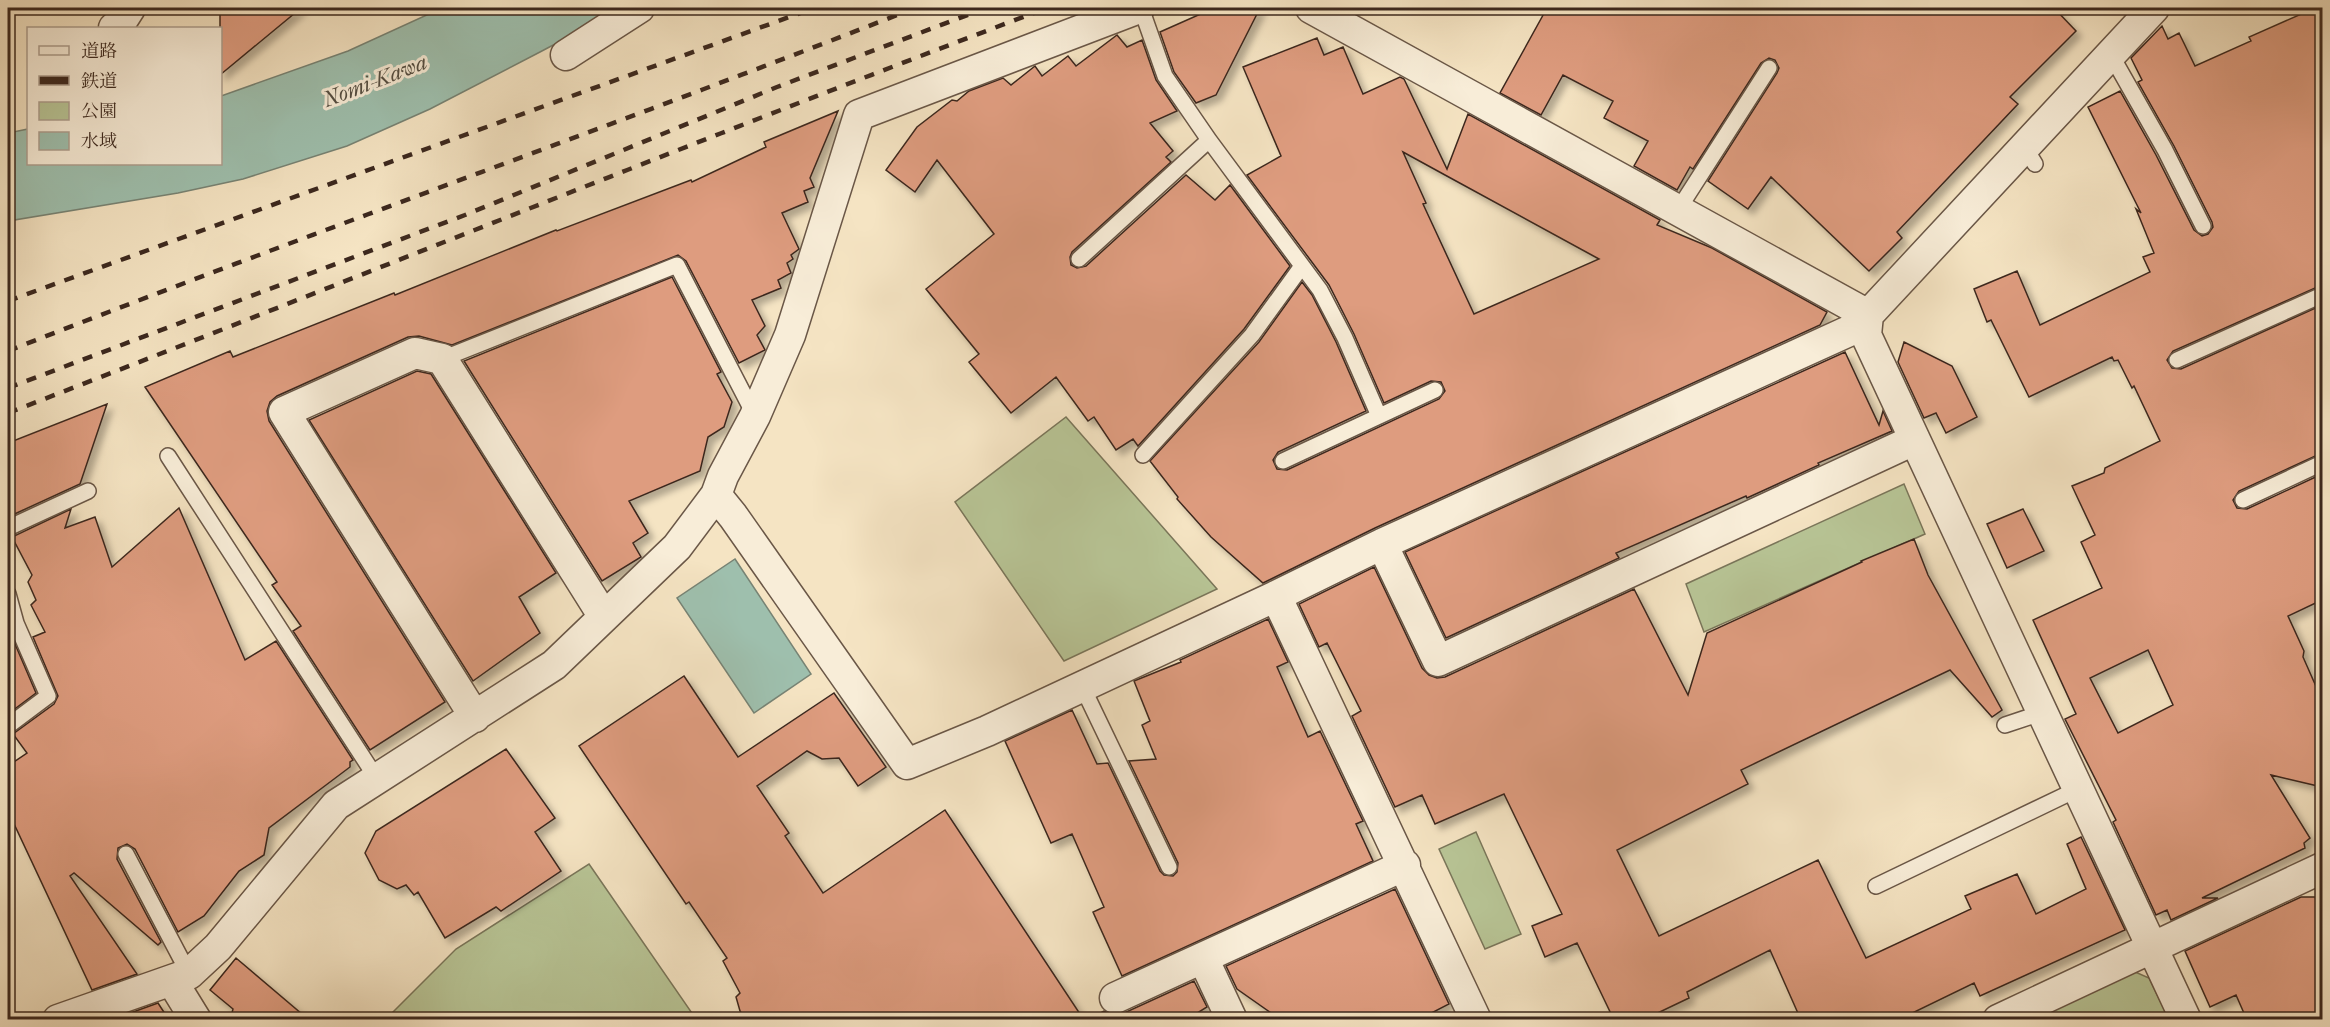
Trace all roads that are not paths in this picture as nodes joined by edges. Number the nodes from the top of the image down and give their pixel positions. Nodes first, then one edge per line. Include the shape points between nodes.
1 (130, 8) edge
2 (639, 8) edge
3 (1140, 8) edge
4 (1311, 8) edge
5 (2154, 8) edge
6 (115, 27) edge
7 (2110, 53) junction
8 (566, 55) dead end
9 (1769, 68) dead end
10 (1209, 140) junction
11 (1678, 210) junction
12 (2203, 226) dead end
13 (1080, 258) dead end
14 (1302, 266) junction
15 (2322, 296) edge
16 (1868, 315) junction
17 (442, 359) junction
18 (2177, 360) dead end
19 (1434, 390) dead end
20 (755, 416) junction
21 (1379, 416) junction
22 (1914, 440) junction
23 (1143, 455) dead end
24 (168, 456) dead end
25 (1283, 461) dead end
26 (2322, 463) edge
27 (88, 492) dead end
28 (716, 495) junction
29 (2243, 500) dead end
30 (8, 528) edge
31 (1382, 544) junction
32 (8, 594) edge
33 (1276, 596) junction
34 (604, 617) junction
35 (1082, 687) junction
36 (2044, 712) junction
37 (475, 717) junction
38 (2005, 725) dead end
39 (8, 726) edge
40 (377, 779) junction
41 (2080, 788) junction
42 (126, 854) dead end
43 (1405, 865) junction
44 (1169, 867) dead end
45 (2322, 868) edge
46 (1876, 886) dead end
47 (2152, 947) junction
48 (1203, 958) junction
49 (181, 977) junction
50 (1114, 998) dead end
51 (58, 1020) edge
52 (196, 1020) edge
53 (1232, 1020) edge
54 (1476, 1020) edge
55 (1998, 1020) edge
56 (2186, 1020) edge

1 - 6 street
2 - 8 street
3 - 10 lane via 1165,76
3 - 20 street via 861,113 790,335
4 - 11 street
5 - 7 street
7 - 12 lane
7 - 16 street via 2030,155
9 - 11 lane
10 - 13 lane
10 - 14 lane
11 - 16 street
14 - 21 lane via 1320,290 1345,338
14 - 23 lane via 1252,335
15 - 18 lane
16 - 22 street via 1866,335
16 - 31 street via 1849,332
17 - 20 lane via 677,265
17 - 34 street
17 - 37 street via 415,353 284,412
19 - 21 lane
20 - 28 street
21 - 25 lane
22 - 31 street via 1438,661
22 - 36 street
24 - 40 lane
26 - 29 lane
27 - 30 lane
28 - 34 street via 677,547
28 - 35 street via 906,764
31 - 33 street
32 - 39 lane via 16,623 48,696
33 - 35 street
33 - 43 street
34 - 37 street via 554,665
35 - 44 lane
36 - 38 lane
36 - 41 street
37 - 40 street
40 - 49 street via 336,805 218,947
41 - 46 lane
41 - 47 street
42 - 49 lane
43 - 48 street
43 - 54 street
45 - 47 street
47 - 55 street
47 - 56 street
48 - 50 street
48 - 53 street
49 - 51 street
49 - 52 street

